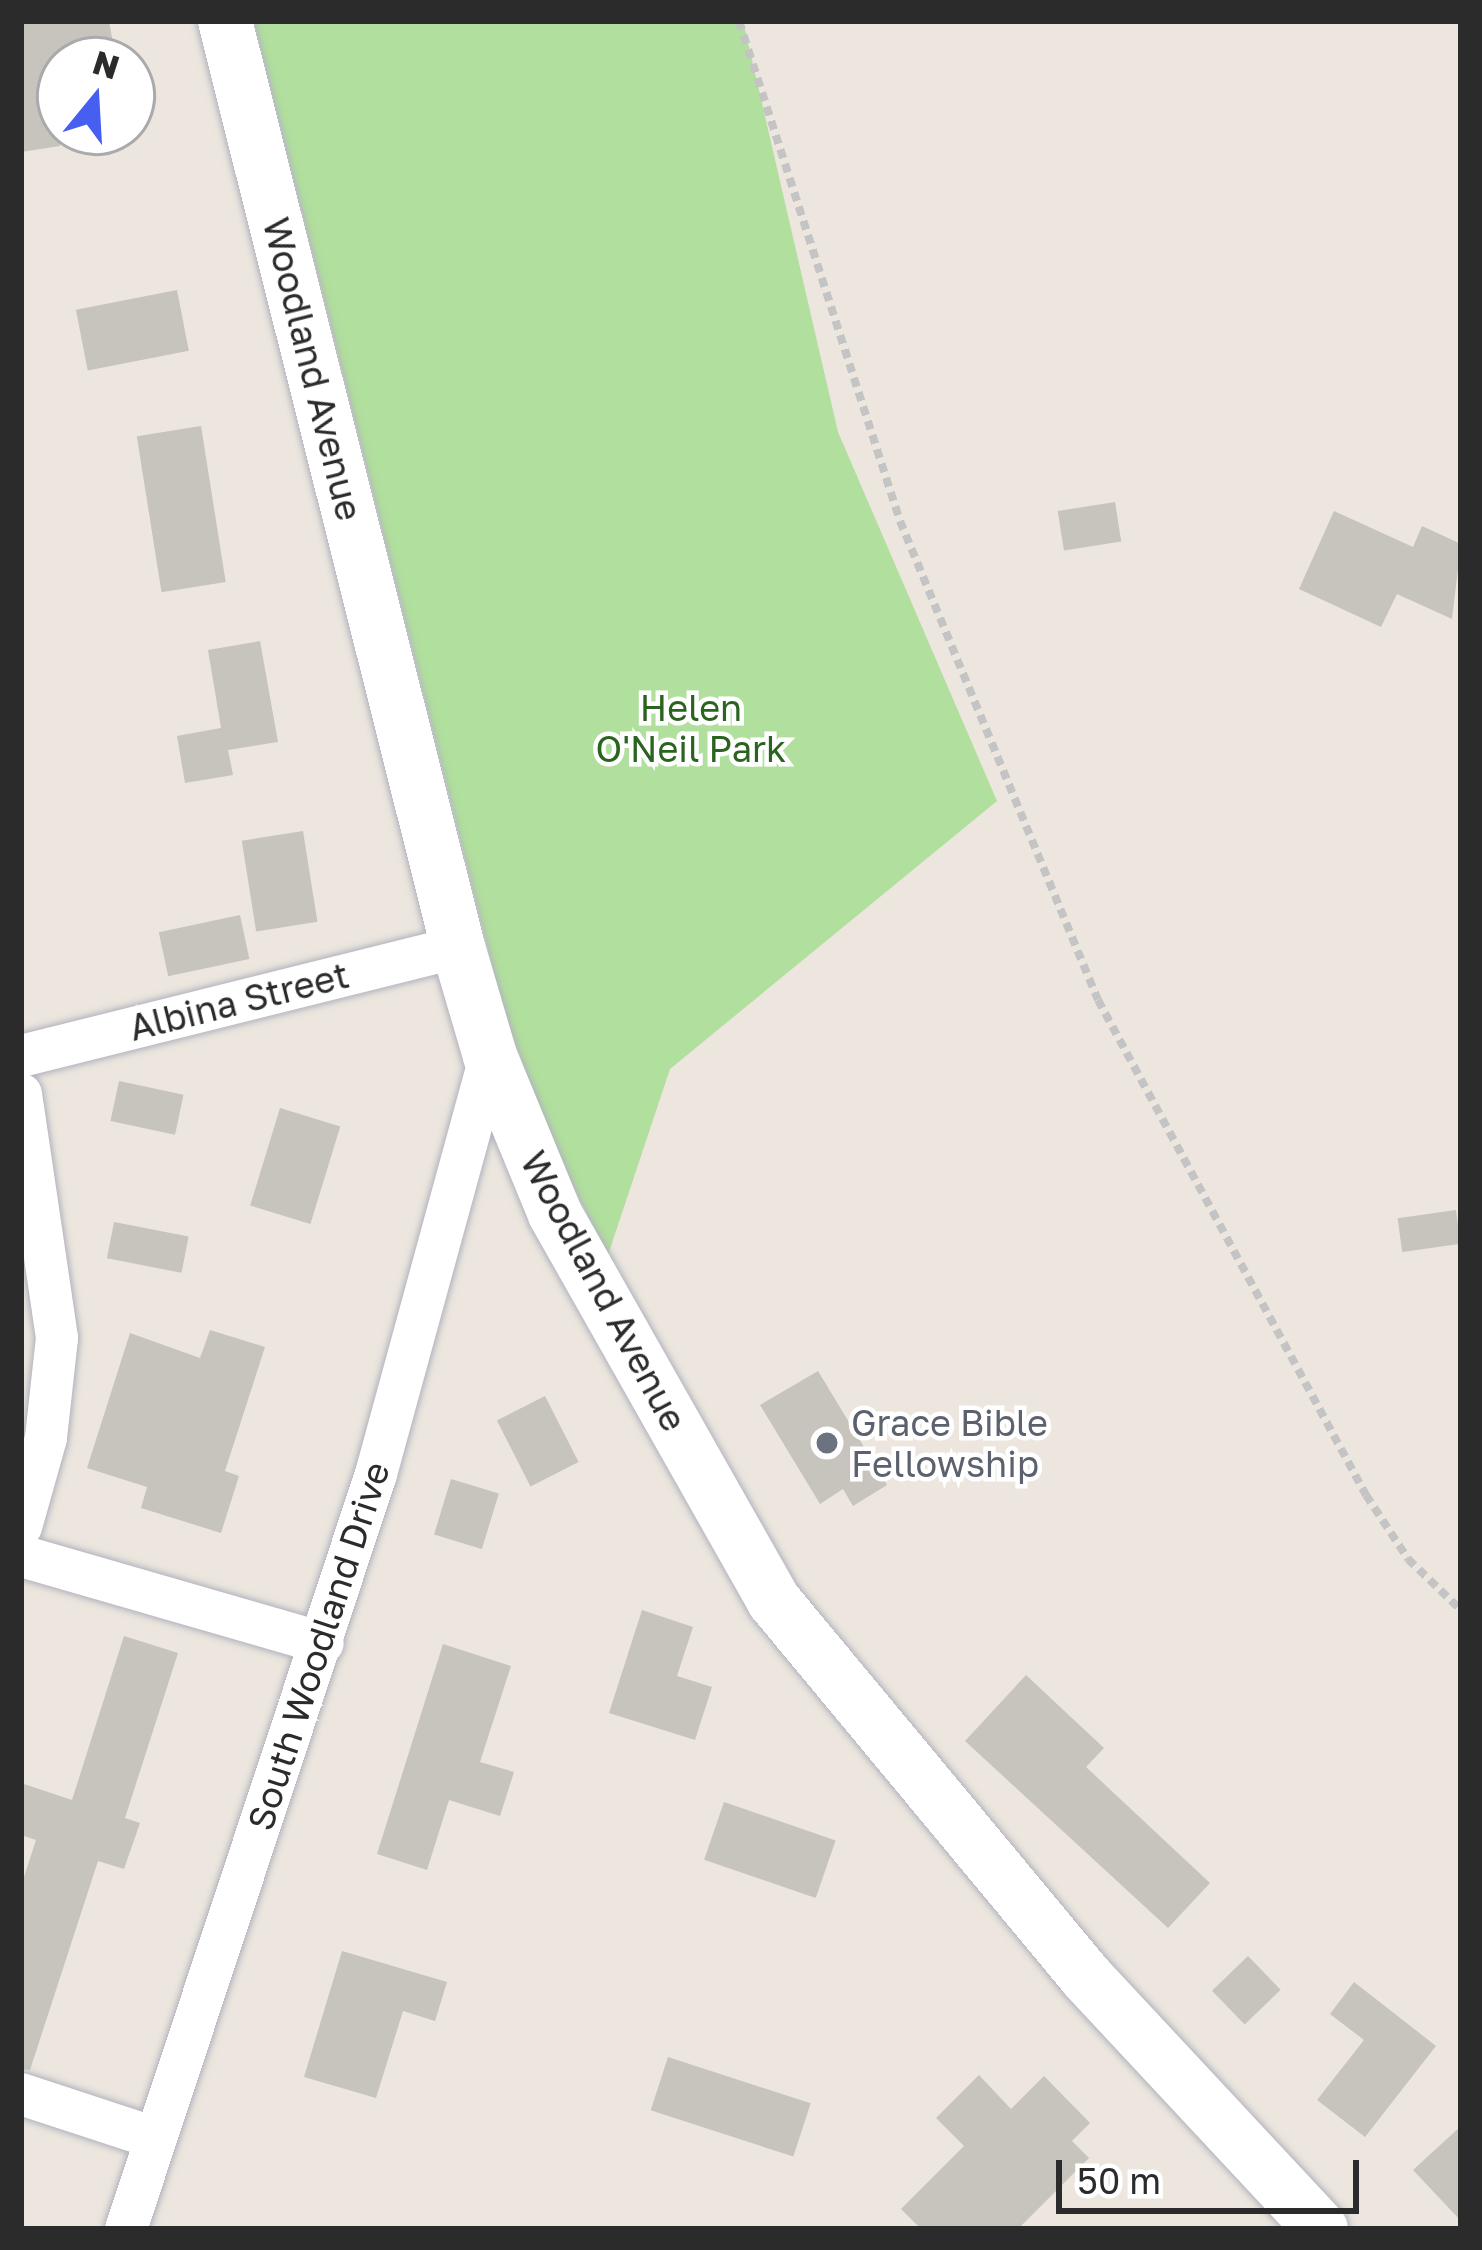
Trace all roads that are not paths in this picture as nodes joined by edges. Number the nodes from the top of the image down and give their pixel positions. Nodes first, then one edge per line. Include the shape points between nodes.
1 (225, 21) edge
2 (458, 946) junction
3 (21, 1056) edge
4 (490, 1056) junction
5 (21, 1094) edge
6 (21, 1527) edge
7 (21, 1556) edge
8 (322, 1643) junction
9 (21, 2094) edge
10 (152, 2137) junction
11 (126, 2229) edge
12 (1321, 2229) edge

1 - 2 street, Woodland Avenue
2 - 3 street, Albina Street
2 - 4 street, Woodland Avenue
4 - 8 street, South Woodland Drive via 459,1194
4 - 12 street, Woodland Avenue via 555,1214 774,1601 1087,1978
5 - 6 street via 57,1338 46,1438
7 - 8 street
8 - 10 street, South Woodland Drive
9 - 10 street
10 - 11 street, South Woodland Drive

